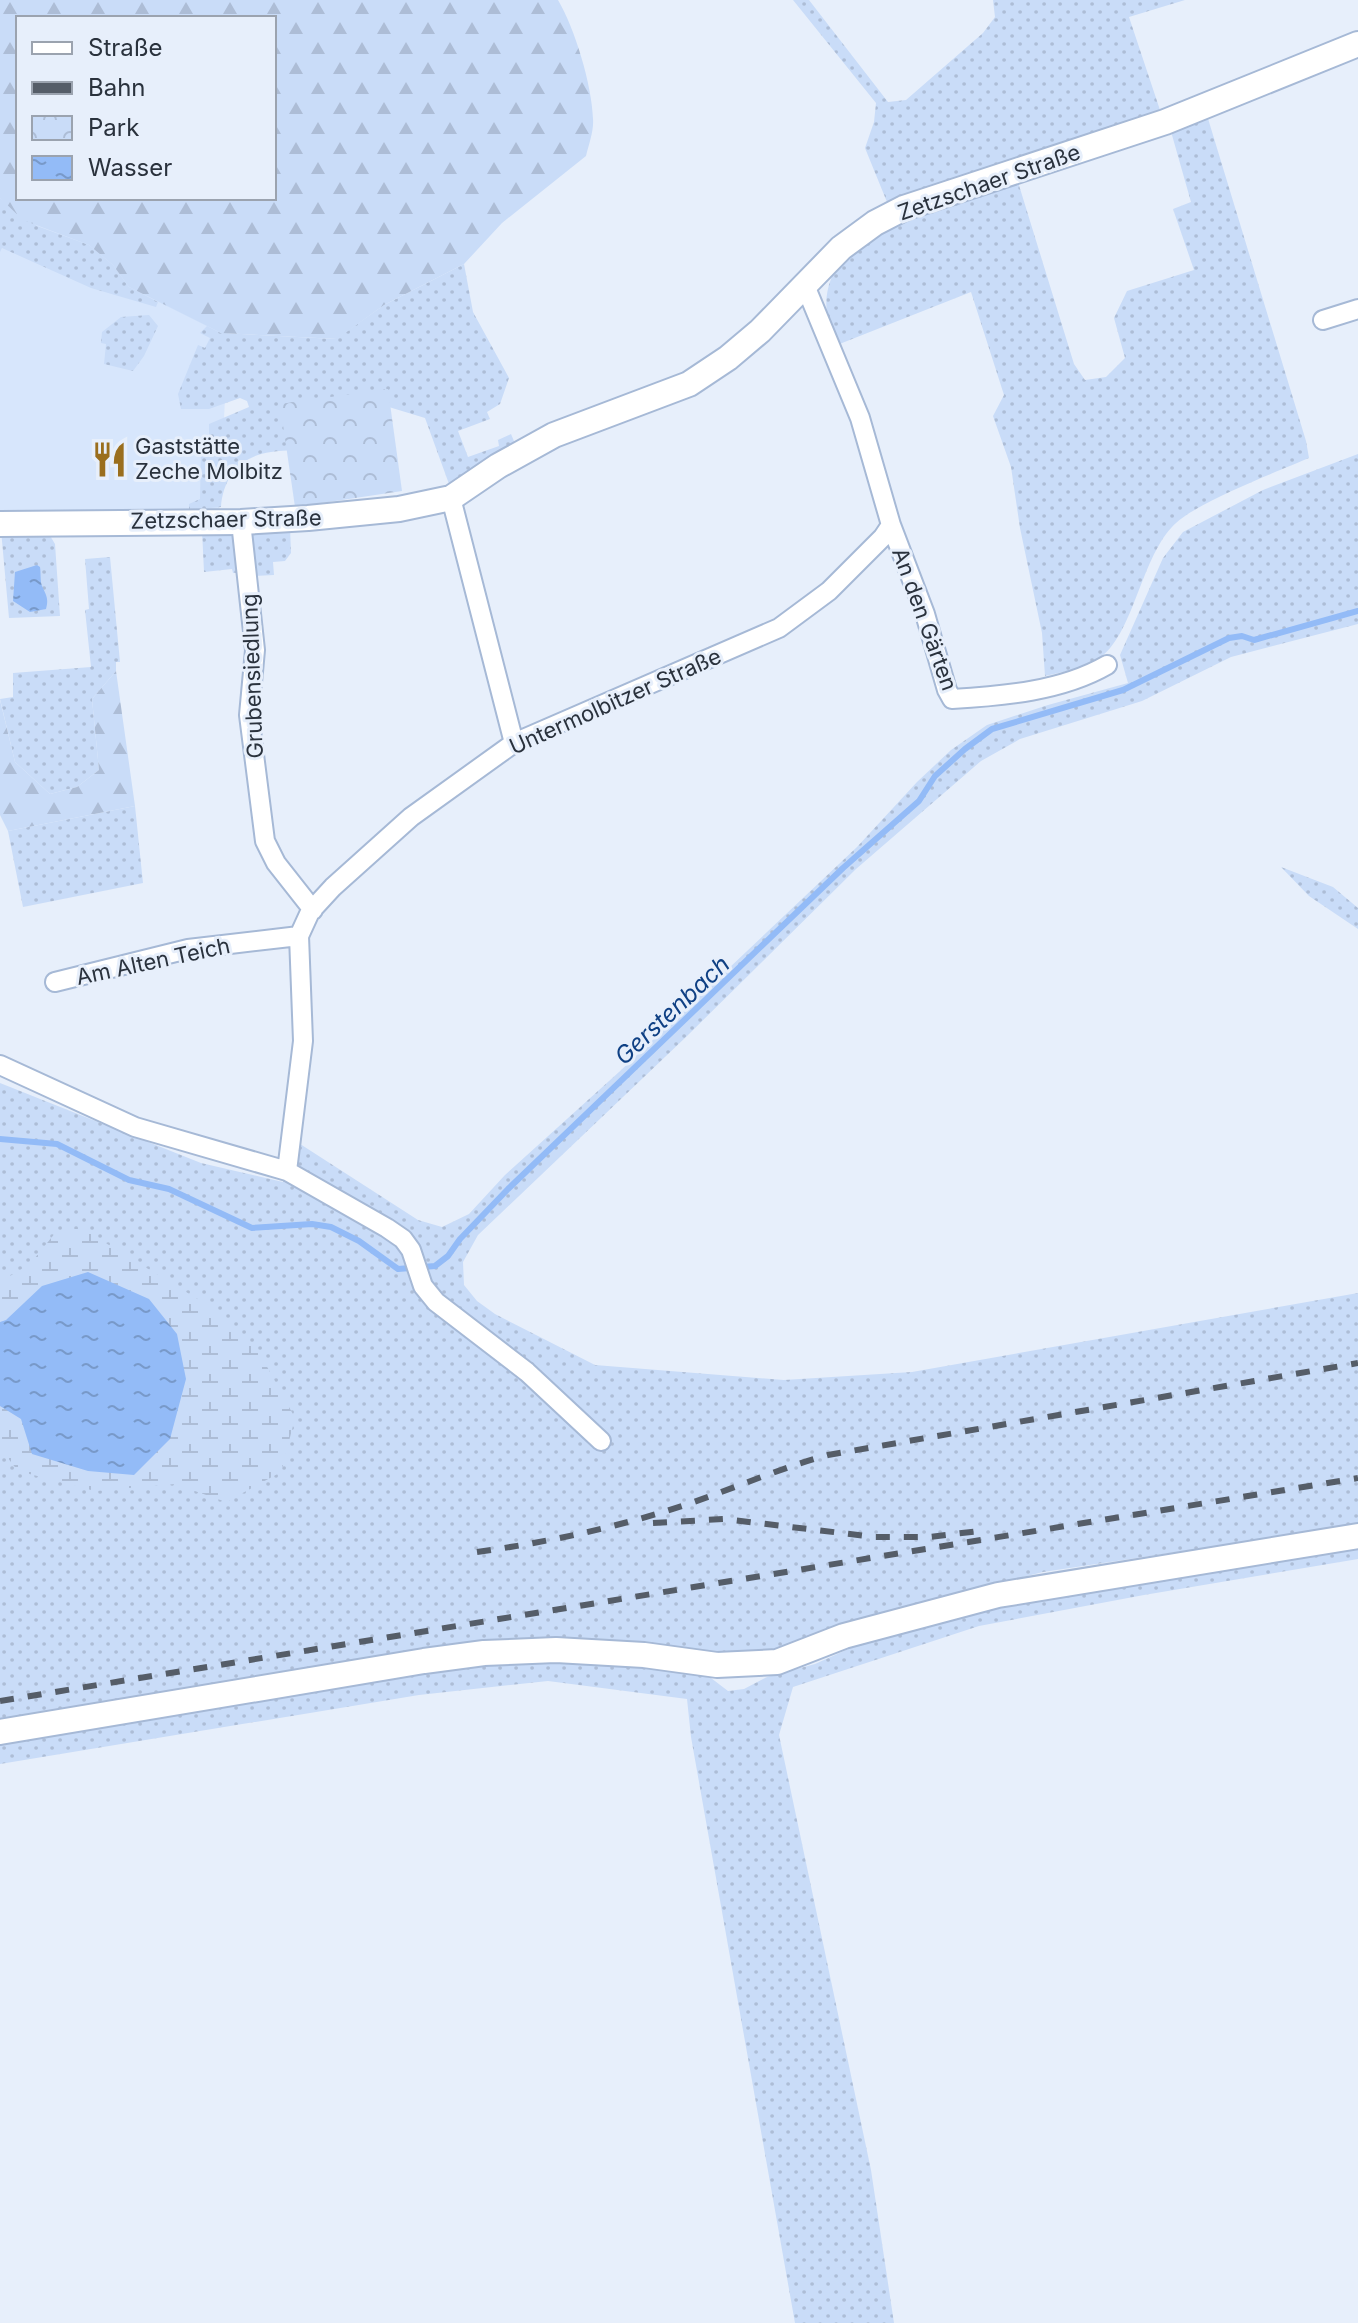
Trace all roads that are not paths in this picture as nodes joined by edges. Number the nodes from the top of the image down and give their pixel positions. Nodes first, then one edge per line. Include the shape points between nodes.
1 (1356, 50) edge
2 (804, 283) junction
3 (1358, 309) edge
4 (1323, 320) dead end
5 (451, 498) junction
6 (241, 522) junction
7 (0, 524) edge
8 (891, 525) junction
9 (1107, 665) dead end
10 (514, 743) junction
11 (313, 910) junction
12 (299, 936) junction
13 (55, 982) dead end
14 (0, 1065) edge
15 (287, 1171) junction
16 (601, 1441) dead end
17 (1358, 1536) edge
18 (0, 1732) edge

1 - 2 street, Zetzschaer Straße via 1165,122 904,208 841,248
2 - 5 street, Zetzschaer Straße via 760,331 689,384 554,435
2 - 8 street via 860,418
3 - 4 street
5 - 6 street, Zetzschaer Straße via 399,509
5 - 10 street
6 - 7 street, Zetzschaer Straße
6 - 11 street, Grubensiedlung via 255,650 249,715 265,841
8 - 9 street, An den Gärten via 952,699 1083,679
8 - 10 street, Untermolbitzer Straße via 829,591 779,628
10 - 11 street, Untermolbitzer Straße via 411,817
11 - 12 street, Untermolbitzer Straße
12 - 13 street, Am Alten Teich via 188,949
12 - 15 street via 303,1041
14 - 15 street via 135,1127
15 - 16 street via 403,1239 423,1286 436,1302 527,1372
17 - 18 street via 998,1595 844,1636 777,1662 717,1665 556,1650 484,1653

